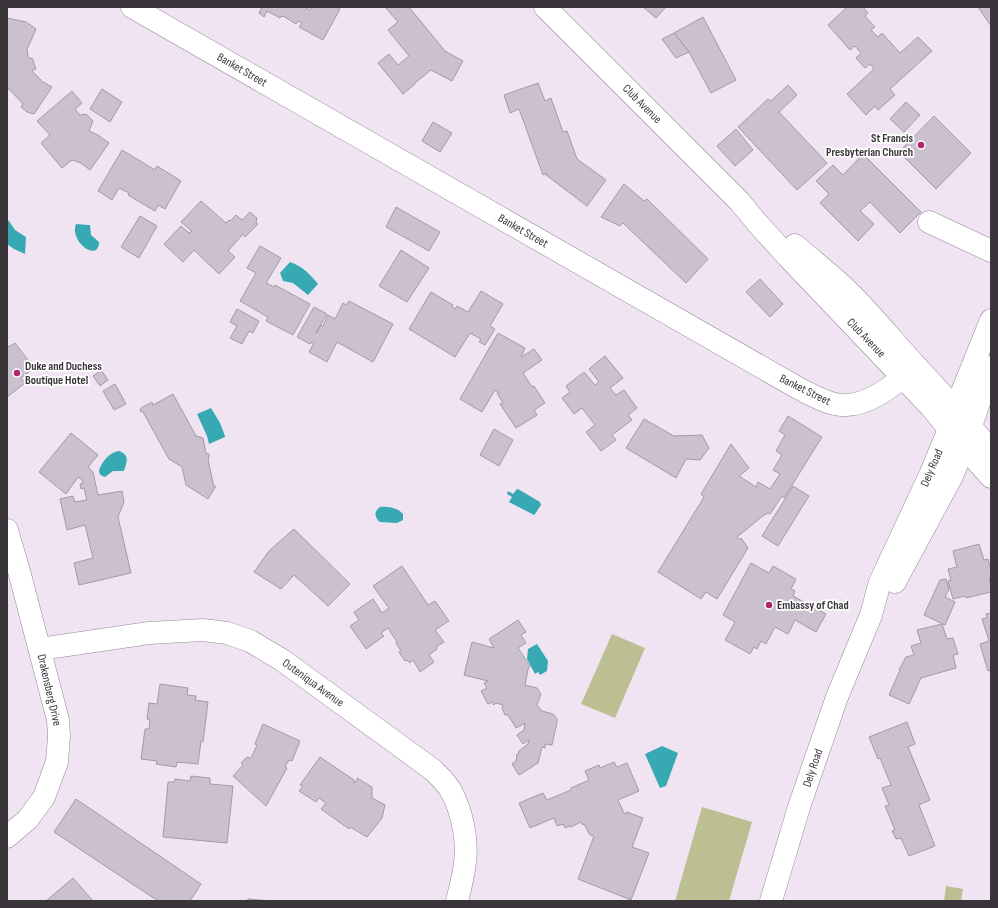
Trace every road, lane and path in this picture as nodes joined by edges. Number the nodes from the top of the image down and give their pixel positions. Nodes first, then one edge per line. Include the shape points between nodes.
1 (132, 7) edge
2 (545, 7) edge
3 (929, 222) dead end
4 (991, 252) edge
5 (991, 320) edge
6 (991, 367) edge
7 (910, 372) junction
8 (953, 419) junction
9 (972, 426) junction
10 (964, 447) junction
11 (991, 450) edge
12 (991, 477) edge
13 (7, 530) edge
14 (871, 615) junction
15 (40, 649) junction
16 (7, 837) edge
17 (457, 901) edge
18 (771, 901) edge

1 - 7 street, Banket Street via 818,399 836,404 859,404 877,396
2 - 7 street, Club Avenue via 739,200 849,293 872,316
3 - 4 street
5 - 8 street, Dely Road
6 - 9 street, Dely Road
7 - 8 street, Club Avenue
8 - 9 street, Club Avenue
8 - 10 street, Club Avenue
8 - 14 street, Dely Road via 880,582
9 - 10 street, Dely Road
9 - 11 street, Club Avenue
10 - 12 street, Club Avenue
10 - 14 street, Dely Road via 952,476 896,581
13 - 15 street, Drakensberg Drive
14 - 18 street, Dely Road via 837,697
15 - 16 street, Drakensberg Drive via 58,720 57,762 44,797 28,819
15 - 17 street, Outeniqua Avenue via 149,633 203,630 227,633 250,641 282,660 444,780 461,812 465,841 465,861

